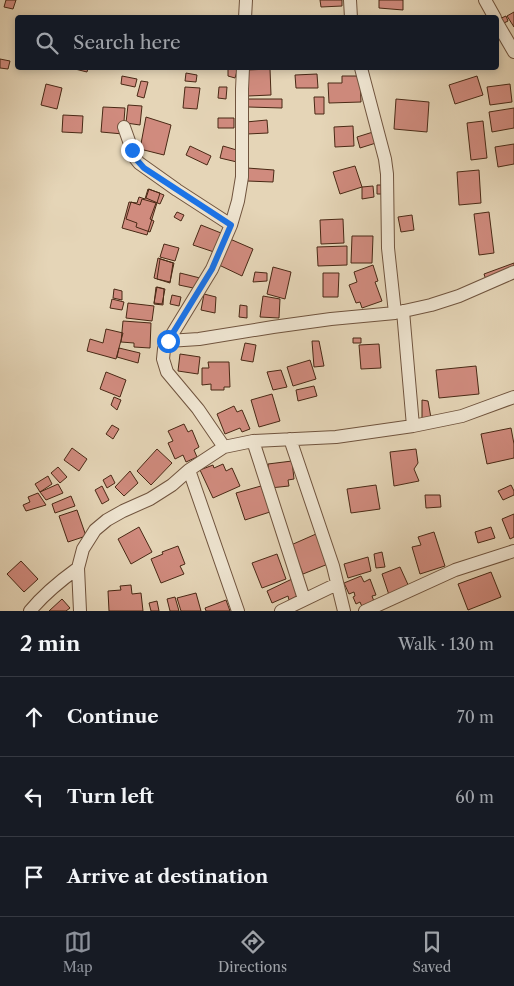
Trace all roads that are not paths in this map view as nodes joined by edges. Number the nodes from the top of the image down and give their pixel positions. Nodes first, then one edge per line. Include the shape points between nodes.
1 (246, 0) edge
2 (350, 0) edge
3 (485, 0) edge
4 (245, 15) edge
5 (351, 15) edge
6 (494, 15) edge
7 (499, 24) edge
8 (514, 52) edge
9 (243, 70) edge
10 (362, 70) edge
11 (124, 127) dead end
12 (231, 225) junction
13 (514, 272) edge
14 (399, 312) junction
15 (168, 341) junction
16 (514, 397) edge
17 (413, 426) junction
18 (290, 439) junction
19 (253, 441) junction
20 (224, 447) junction
21 (189, 470) junction
22 (514, 552) edge
23 (78, 568) junction
24 (337, 584) junction
25 (304, 599) junction
26 (30, 611) edge
27 (80, 611) edge
28 (238, 611) edge
29 (281, 611) edge
30 (344, 611) edge
31 (365, 611) edge

1 - 4 street
2 - 5 street
3 - 6 street
7 - 8 street
9 - 12 street via 242,177
10 - 14 street via 385,159 388,248
11 - 12 street via 139,163
12 - 15 street via 212,269
13 - 14 street via 459,296
14 - 15 street
14 - 17 street
15 - 20 street via 163,359 167,372
16 - 17 street via 462,416
17 - 18 street via 336,437
18 - 19 street
18 - 24 street
19 - 20 street
19 - 25 street
20 - 21 street
21 - 23 street via 172,485 122,511 95,530 83,549
21 - 28 street
22 - 31 street via 456,570
23 - 26 street via 57,583
23 - 27 street
24 - 25 street
24 - 30 street
25 - 29 street

